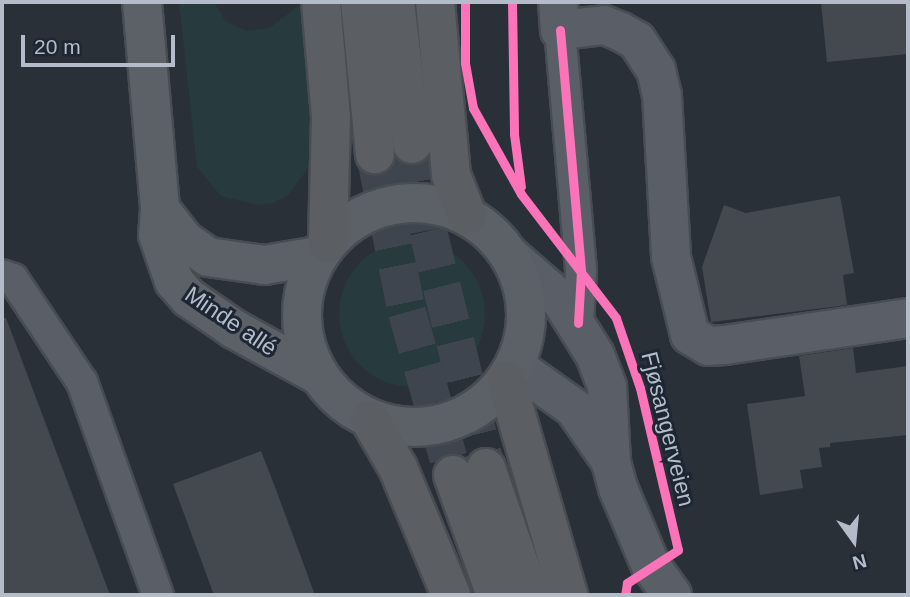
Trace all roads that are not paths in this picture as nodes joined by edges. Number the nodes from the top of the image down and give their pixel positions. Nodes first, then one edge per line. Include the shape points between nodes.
1 (142, 2) edge
2 (321, 2) edge
3 (360, 2) edge
4 (396, 2) edge
5 (435, 2) edge
6 (559, 16) edge
7 (412, 144) tunnel mouth
8 (374, 154) tunnel mouth
9 (160, 209) junction
10 (467, 215) junction
11 (323, 249) junction
12 (509, 255) junction
13 (2, 275) edge
14 (908, 318) edge
15 (578, 323) junction
16 (511, 373) junction
17 (318, 375) junction
18 (370, 419) junction
19 (611, 462) junction
20 (158, 595) edge
21 (451, 595) edge
22 (496, 595) edge
23 (530, 595) edge
24 (568, 595) edge
25 (672, 595) edge

1 - 9 main road, Minde allé
2 - 11 highway via 331,117
3 - 8 highway
4 - 7 highway
5 - 10 highway via 451,175
6 - 14 street, Fjøsangerveien via 621,32 637,41 656,70 662,95 671,257 690,335 708,346 725,345
6 - 15 lane via 581,271
9 - 11 main road, Minde allé via 184,240 208,257 264,265
9 - 17 main road, Minde allé via 158,235 164,259 189,298
10 - 11 main road via 438,205 408,203 378,209 351,222
10 - 12 main road via 491,232
11 - 17 main road via 307,279 302,328
12 - 15 street via 560,299
12 - 16 main road via 520,275 527,321
13 - 20 lane via 13,279 82,382
15 - 19 street via 607,387
16 - 18 main road via 479,407 445,424 420,428
16 - 19 street via 574,408
16 - 24 highway
17 - 18 main road via 341,401
18 - 21 highway via 398,468
19 - 25 street via 632,527
22 - 23 highway via 470,471

